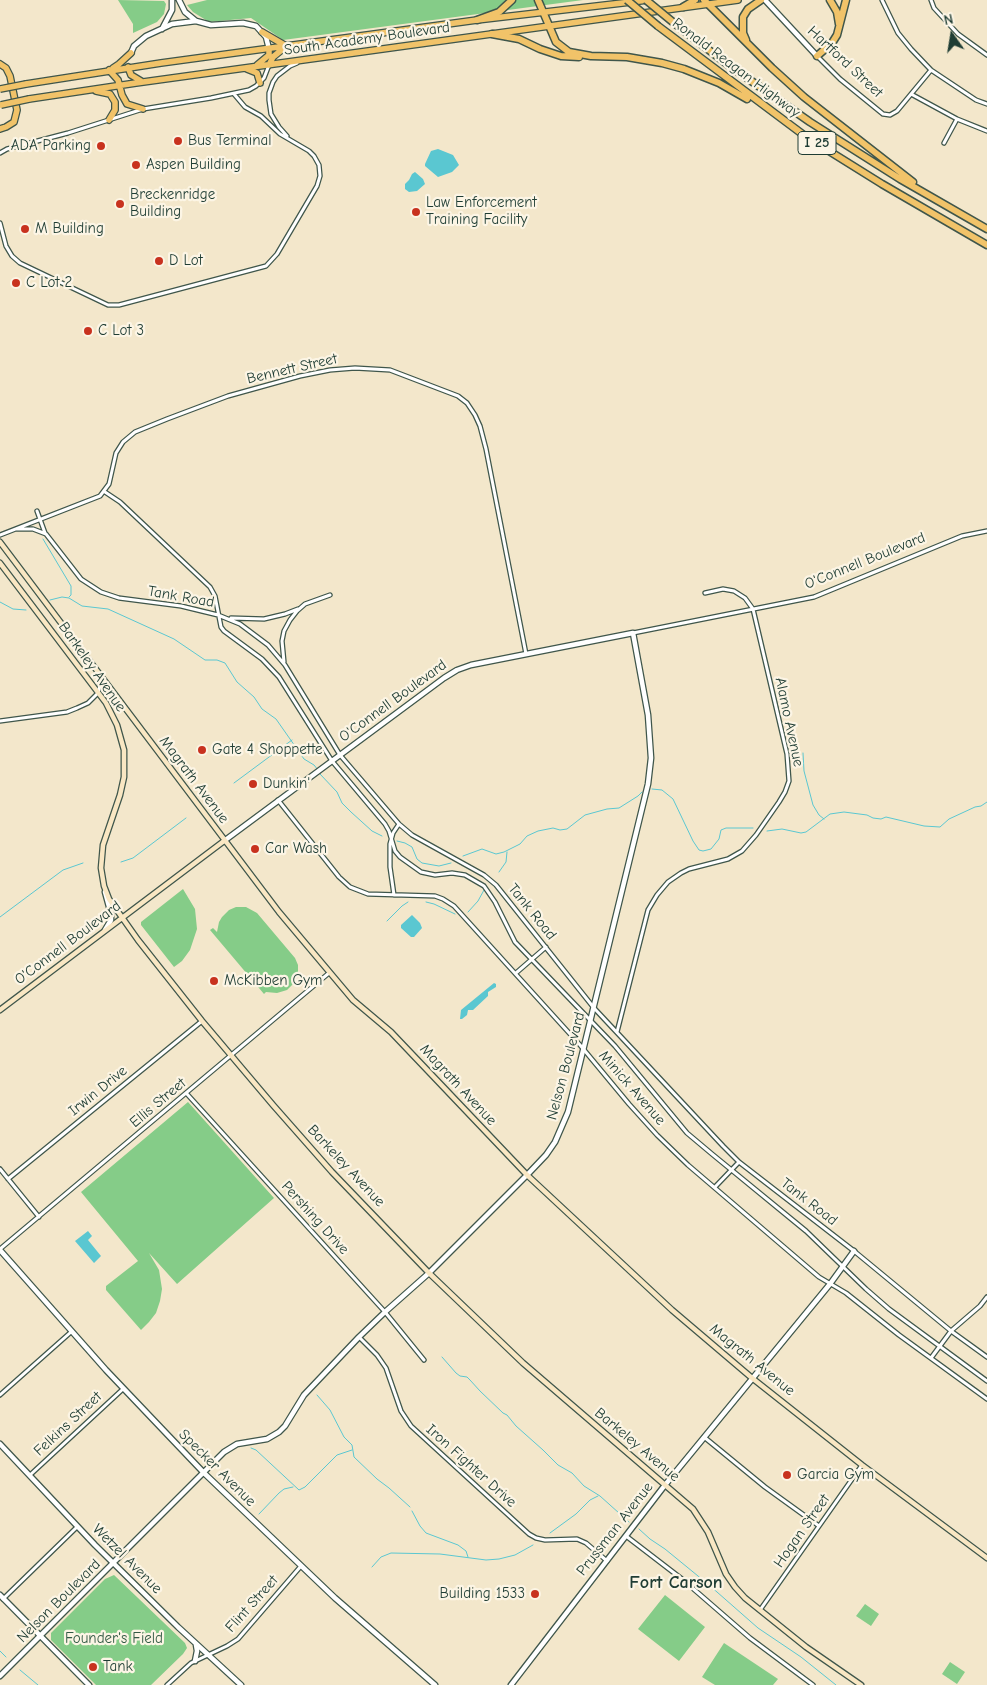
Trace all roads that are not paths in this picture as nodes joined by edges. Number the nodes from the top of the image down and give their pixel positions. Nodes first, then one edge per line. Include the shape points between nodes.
1 (172, 0) edge
2 (179, 0) edge
3 (512, 0) edge
4 (538, 0) edge
5 (627, 0) edge
6 (647, 0) edge
7 (695, 0) edge
8 (738, 0) edge
9 (761, 0) edge
10 (765, 0) edge
11 (830, 0) edge
12 (846, 0) edge
13 (882, 0) edge
14 (931, 0) edge
15 (706, 2) edge
16 (683, 7) junction
17 (544, 13) junction
18 (476, 20) junction
19 (196, 22) junction
20 (549, 26) junction
21 (839, 27) junction
22 (162, 29) junction
23 (262, 32) junction
24 (492, 34) junction
25 (748, 44) junction
26 (286, 46) junction
27 (269, 49) junction
28 (131, 53) junction
29 (987, 55) edge
30 (591, 56) junction
31 (817, 56) junction
32 (303, 60) junction
33 (0, 64) edge
34 (270, 65) junction
35 (128, 67) junction
36 (253, 67) junction
37 (245, 68) junction
38 (109, 70) junction
39 (931, 70) junction
40 (143, 82) junction
41 (136, 83) junction
42 (260, 83) junction
43 (120, 85) junction
44 (0, 89) edge
45 (89, 90) junction
46 (234, 94) junction
47 (911, 94) junction
48 (124, 100) junction
49 (987, 104) edge
50 (1, 105) edge
51 (143, 109) junction
52 (957, 119) junction
53 (109, 120) junction
54 (783, 120) junction
55 (0, 129) edge
56 (987, 131) edge
57 (291, 140) junction
58 (944, 143) dead end
59 (0, 153) edge
60 (923, 191) junction
61 (0, 223) edge
62 (987, 229) edge
63 (987, 245) edge
64 (105, 492) junction
65 (37, 511) dead end
66 (41, 520) junction
67 (16, 529) junction
68 (987, 531) edge
69 (46, 534) junction
70 (0, 535) edge
71 (0, 542) edge
72 (0, 563) edge
73 (705, 593) dead end
74 (330, 595) dead end
75 (301, 607) junction
76 (753, 609) junction
77 (218, 614) junction
78 (227, 618) junction
79 (632, 632) junction
80 (526, 654) junction
81 (285, 665) junction
82 (102, 678) junction
83 (98, 693) junction
84 (0, 721) edge
85 (340, 755) junction
86 (332, 761) junction
87 (278, 800) junction
88 (399, 824) junction
89 (391, 838) junction
90 (224, 841) junction
91 (104, 886) junction
92 (394, 895) junction
93 (121, 918) junction
94 (105, 930) junction
95 (546, 947) junction
96 (531, 960) junction
97 (516, 973) junction
98 (329, 974) junction
99 (594, 1008) junction
100 (0, 1010) edge
101 (591, 1020) junction
102 (202, 1021) junction
103 (617, 1032) junction
104 (584, 1049) junction
105 (231, 1056) junction
106 (187, 1094) junction
107 (739, 1162) junction
108 (0, 1169) edge
109 (732, 1170) junction
110 (527, 1175) junction
111 (8, 1179) junction
112 (715, 1187) junction
113 (39, 1217) junction
114 (0, 1250) edge
115 (854, 1251) junction
116 (844, 1266) junction
117 (429, 1273) junction
118 (830, 1284) junction
119 (987, 1297) edge
120 (385, 1312) junction
121 (951, 1331) junction
122 (71, 1332) junction
123 (359, 1337) junction
124 (940, 1346) junction
125 (987, 1357) edge
126 (931, 1358) junction
127 (424, 1360) dead end
128 (752, 1378) junction
129 (987, 1381) edge
130 (123, 1389) junction
131 (0, 1395) edge
132 (987, 1399) edge
133 (704, 1437) junction
134 (0, 1444) edge
135 (862, 1465) junction
136 (204, 1473) junction
137 (29, 1476) junction
138 (665, 1485) junction
139 (77, 1526) junction
140 (819, 1526) junction
141 (626, 1536) junction
142 (987, 1558) edge
143 (607, 1560) junction
144 (113, 1564) junction
145 (301, 1566) junction
146 (2, 1597) edge
147 (759, 1610) junction
148 (40, 1637) junction
149 (196, 1643) junction
150 (208, 1655) junction
151 (195, 1661) junction
152 (0, 1676) edge
153 (431, 1684) edge
154 (89, 1685) edge
155 (167, 1685) edge
156 (241, 1685) edge
157 (512, 1685) edge
158 (813, 1685) edge
159 (861, 1685) edge

1 - 22 street via 172,10
2 - 19 street via 185,12
3 - 18 highway via 499,12
4 - 17 highway
5 - 54 highway, Ronald Reagan Highway / I 25, bridge
6 - 17 highway, South Academy Boulevard
6 - 60 highway, Ronald Reagan Highway / I 25, bridge via 727,64 810,122
7 - 16 highway
8 - 15 highway, South Academy Boulevard
9 - 25 highway via 743,17 743,33
10 - 31 street, Hartford Street
11 - 21 highway
12 - 21 highway
13 - 39 street via 898,33
14 - 29 street via 934,8 958,34
15 - 16 highway, South Academy Boulevard
15 - 25 highway
16 - 20 highway, South Academy Boulevard
17 - 18 highway, South Academy Boulevard
17 - 20 highway
18 - 26 highway, South Academy Boulevard
19 - 22 street via 172,24
19 - 23 street via 211,25 243,23 256,26
20 - 24 highway, South Academy Boulevard
20 - 30 highway via 556,42 564,50
21 - 31 highway via 832,43
22 - 28 street via 140,40
23 - 26 highway
23 - 27 street
24 - 30 highway via 520,39 561,56
24 - 32 highway, South Academy Boulevard
25 - 60 highway via 804,97
26 - 27 highway, South Academy Boulevard
26 - 34 highway via 273,57
27 - 35 highway, South Academy Boulevard
27 - 36 highway via 266,59
28 - 35 street
28 - 38 highway
30 - 54 highway via 647,60 684,69 731,89
31 - 47 street, Hartford Street via 883,114 897,111
32 - 34 highway, South Academy Boulevard
32 - 57 street via 277,76 269,93 271,114
33 - 55 highway via 10,76 17,110 14,122
34 - 36 highway, South Academy Boulevard
34 - 42 street
35 - 38 highway, South Academy Boulevard
35 - 40 highway via 133,78
36 - 37 highway, South Academy Boulevard
37 - 40 highway, South Academy Boulevard
37 - 42 highway via 257,73
38 - 43 highway
38 - 44 highway, South Academy Boulevard, bridge
39 - 47 street, Hartford Street
39 - 49 street
40 - 41 highway, South Academy Boulevard
41 - 43 highway, South Academy Boulevard
41 - 48 highway via 127,90
42 - 46 street
43 - 45 highway, South Academy Boulevard
43 - 48 highway
45 - 50 highway, South Academy Boulevard, bridge
45 - 53 highway via 106,92 113,98 115,110
46 - 51 street
46 - 57 street
47 - 52 street
48 - 51 highway
51 - 53 street
52 - 56 street
52 - 58 street
53 - 59 street
54 - 63 highway, Ronald Reagan Highway / I 25 via 882,184
57 - 61 street via 314,156 319,165 319,181 277,254 258,270 119,305 108,304 20,263 6,246
60 - 62 highway, Ronald Reagan Highway / I 25
64 - 66 street
64 - 77 street via 120,502 210,586
64 - 80 street, Bennett Street via 116,453 130,436 167,418 236,394 314,374 362,368 395,371 454,393 471,407 481,429
65 - 66 street, Tank Road
66 - 67 street
66 - 69 street, Tank Road
67 - 69 street
67 - 70 street
68 - 76 street, O'Connell Boulevard via 962,536 822,594
69 - 77 street, Tank Road via 81,579 102,592 120,598
71 - 82 main road, Magrath Avenue
72 - 83 main road, Barkeley Avenue
73 - 76 street via 723,589 734,591 743,596
74 - 75 street
75 - 78 street via 264,619
75 - 81 street via 284,631
76 - 79 street, O'Connell Boulevard
76 - 103 street, Alamo Avenue via 787,754 787,787 742,851 728,859 681,873 657,895 648,910
77 - 78 street, Tank Road
77 - 86 street via 224,631 262,659 279,677
78 - 81 street, Tank Road via 256,635
79 - 80 street, O'Connell Boulevard
79 - 99 street, Nelson Boulevard via 648,715 649,775
80 - 85 street, O'Connell Boulevard via 471,665 452,673
81 - 85 street, Tank Road
82 - 83 street
82 - 90 main road, Magrath Avenue
83 - 84 street via 88,703 67,712
83 - 91 main road, Barkeley Avenue via 117,725 124,754 120,796 102,850
85 - 86 street, O'Connell Boulevard
85 - 88 street, Tank Road
86 - 87 street, O'Connell Boulevard
86 - 89 street via 385,824
87 - 90 street, O'Connell Boulevard
87 - 92 street, Minick Avenue via 344,882 362,892
88 - 89 street
88 - 95 street, Tank Road via 412,835 490,880
89 - 92 street via 390,867
89 - 96 street via 400,857 421,872 465,875 484,886 515,942
90 - 93 main road, O'Connell Boulevard
90 - 98 main road, Magrath Avenue
91 - 93 main road, Barkeley Avenue via 108,899
91 - 94 street via 111,914
92 - 97 street, Minick Avenue via 439,897 448,902
93 - 94 main road, O'Connell Boulevard
93 - 102 main road, Barkeley Avenue
94 - 100 main road, O'Connell Boulevard
95 - 96 street
95 - 99 street, Tank Road
96 - 97 street
96 - 101 street
97 - 104 street, Minick Avenue
98 - 105 street, Ellis Street
98 - 110 main road, Magrath Avenue via 360,1007 391,1032
99 - 101 street, Nelson Boulevard
99 - 103 street, Tank Road
101 - 104 street, Nelson Boulevard
101 - 109 street via 678,1123
102 - 105 main road, Barkeley Avenue
102 - 111 street, Irwin Drive
103 - 107 street, Tank Road
104 - 110 street, Nelson Boulevard via 561,1131 550,1150
104 - 112 street, Minick Avenue via 658,1135
105 - 106 street, Ellis Street
105 - 117 main road, Barkeley Avenue via 332,1172
106 - 113 street, Ellis Street
106 - 120 street, Pershing Drive
107 - 109 street
107 - 115 street, Tank Road
108 - 111 street
109 - 112 street
109 - 116 street
110 - 117 street, Nelson Boulevard
110 - 128 main road, Magrath Avenue via 672,1310
111 - 113 street
112 - 118 street, Minick Avenue
113 - 114 street, Ellis Street
114 - 122 street, Specker Avenue
115 - 116 street, Prussman Avenue
115 - 121 street, Tank Road
116 - 118 street, Prussman Avenue
116 - 124 street via 884,1305
117 - 120 street, Nelson Boulevard
117 - 138 main road, Barkeley Avenue via 524,1362
118 - 126 street, Minick Avenue
118 - 128 street, Prussman Avenue
119 - 121 street
120 - 123 street, Nelson Boulevard
120 - 127 street, Pershing Drive
121 - 124 street
121 - 125 street, Tank Road
122 - 130 street, Specker Avenue
122 - 131 street
123 - 136 street, Nelson Boulevard via 304,1396 279,1432 266,1439 233,1446
123 - 143 street, Iron Fighter Drive via 386,1368 401,1411 411,1426 529,1534 542,1540 577,1539
124 - 126 street
124 - 129 street
126 - 132 street, Minick Avenue
128 - 133 street, Prussman Avenue
128 - 135 main road, Magrath Avenue
130 - 136 street, Specker Avenue
130 - 137 street, Felkins Street
133 - 138 street, Prussman Avenue
133 - 140 street
134 - 137 street, Wetzel Avenue
135 - 140 street, Hogan Street
135 - 142 main road, Magrath Avenue
136 - 144 street, Nelson Boulevard
136 - 145 street, Specker Avenue
137 - 139 street, Wetzel Avenue
138 - 141 street, Prussman Avenue
138 - 147 main road, Barkeley Avenue via 692,1509 708,1532 731,1582
139 - 144 street, Wetzel Avenue
139 - 146 street
140 - 147 street, Hogan Street
141 - 143 street, Prussman Avenue
141 - 158 street via 750,1638
143 - 157 street, Prussman Avenue
144 - 148 street, Nelson Boulevard
144 - 149 street, Wetzel Avenue
145 - 150 street, Flint Street via 238,1639
145 - 153 street, Specker Avenue
146 - 148 street
147 - 159 main road, Barkeley Avenue
148 - 152 street, Nelson Boulevard
148 - 154 street
149 - 150 street, Wetzel Avenue
149 - 151 street
150 - 151 street, Flint Street
150 - 156 street, Wetzel Avenue
151 - 155 street, Flint Street

